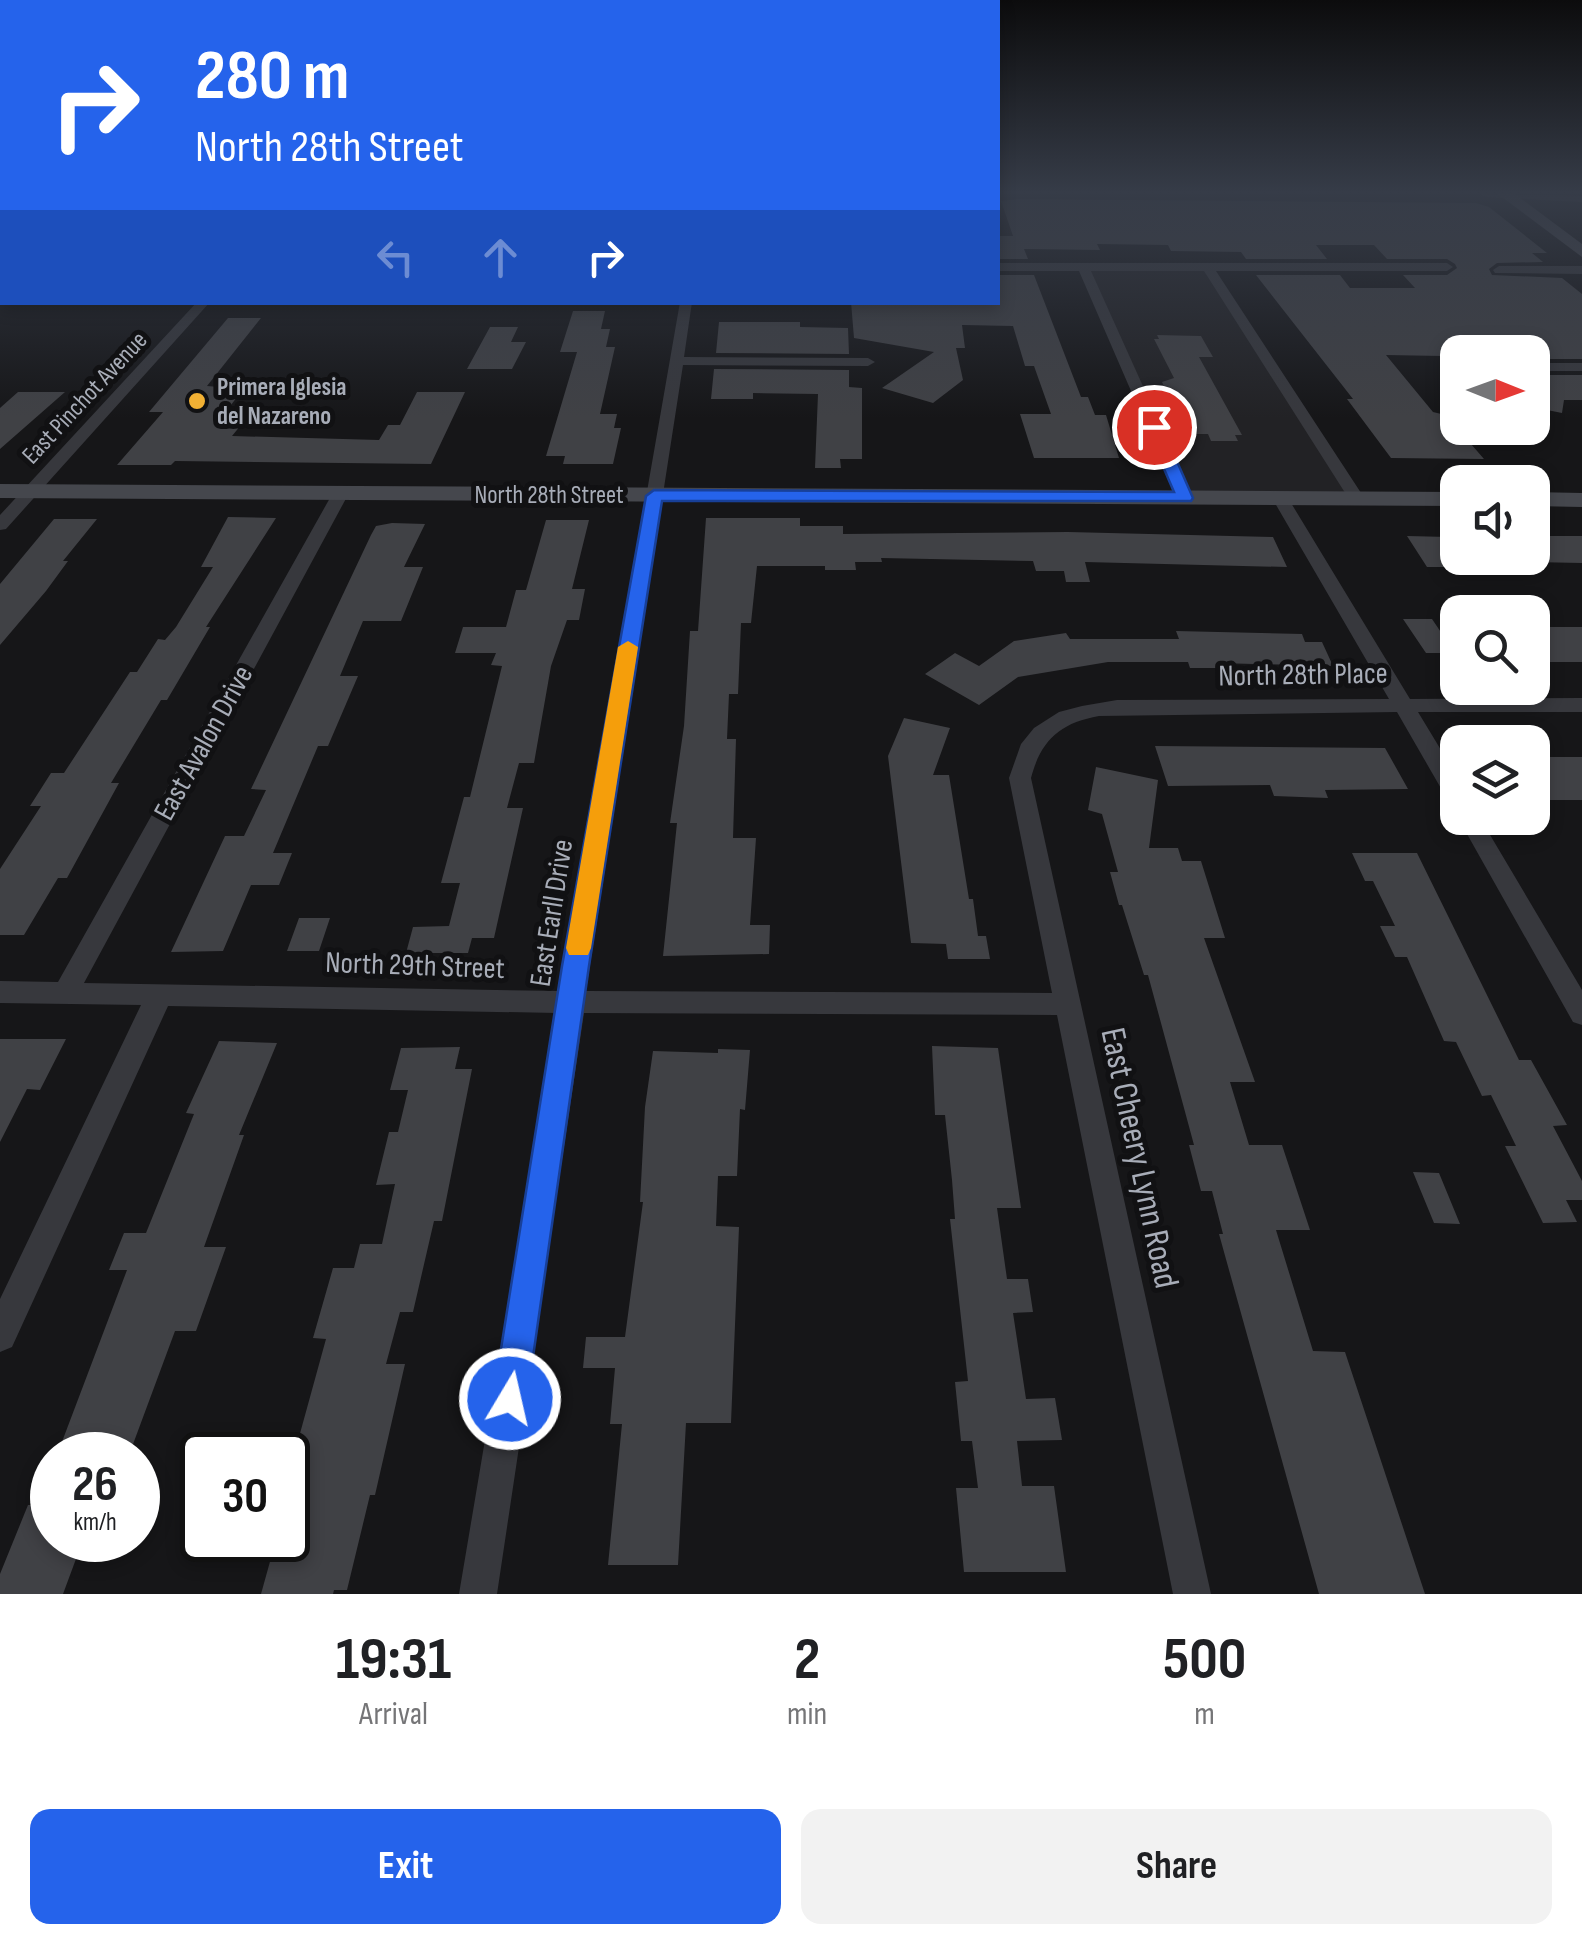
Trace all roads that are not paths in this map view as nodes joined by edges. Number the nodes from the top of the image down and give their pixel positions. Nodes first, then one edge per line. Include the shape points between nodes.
1 (1084, 268) edge
2 (1132, 268) edge
3 (1281, 268) edge
4 (1208, 269) junction
5 (1499, 270) dead end
6 (1582, 270) edge
7 (201, 305) edge
8 (686, 305) edge
9 (677, 361) junction
10 (868, 362) dead end
11 (1550, 367) edge
12 (1582, 367) edge
13 (0, 491) edge
14 (30, 491) junction
15 (341, 493) junction
16 (654, 496) junction
17 (1185, 498) junction
18 (1280, 498) junction
19 (1357, 499) junction
20 (1440, 499) edge
21 (1550, 499) edge
22 (1582, 500) edge
23 (0, 525) edge
24 (1403, 703) junction
25 (1582, 705) edge
26 (1034, 739) joint
27 (1440, 767) edge
28 (1479, 835) edge
29 (0, 992) edge
30 (66, 992) junction
31 (160, 994) junction
32 (571, 1002) junction
33 (1068, 1004) junction
34 (1582, 1014) edge
35 (0, 1335) edge
36 (478, 1594) edge
37 (1192, 1594) edge

1 - 17 street
2 - 4 street
3 - 4 street
4 - 19 street
5 - 6 street
7 - 14 street, East Pinchot Avenue
8 - 9 street, East Earll Drive
9 - 10 street
9 - 16 street, East Earll Drive
11 - 12 street
13 - 14 street, North 28th Street
14 - 15 street, North 28th Street
14 - 23 street, East Pinchot Avenue
15 - 16 street, North 28th Street
15 - 30 street, East Avalon Drive
16 - 17 street, North 28th Street
16 - 32 street, East Earll Drive
17 - 18 street, North 28th Street
18 - 19 street, North 28th Street
18 - 24 street
19 - 20 street, North 28th Street
21 - 22 street
24 - 25 street, North 28th Place
24 - 26 street, North 28th Place via 1117,707 1078,711
24 - 27 street
26 - 33 street, East Cheery Lynn Road via 1020,778
28 - 34 street
29 - 30 street, North 29th Street
30 - 31 street, North 29th Street
31 - 32 street, North 29th Street
31 - 35 street
32 - 33 street, North 29th Street
32 - 36 street, East Earll Drive
33 - 37 street, East Cheery Lynn Road

